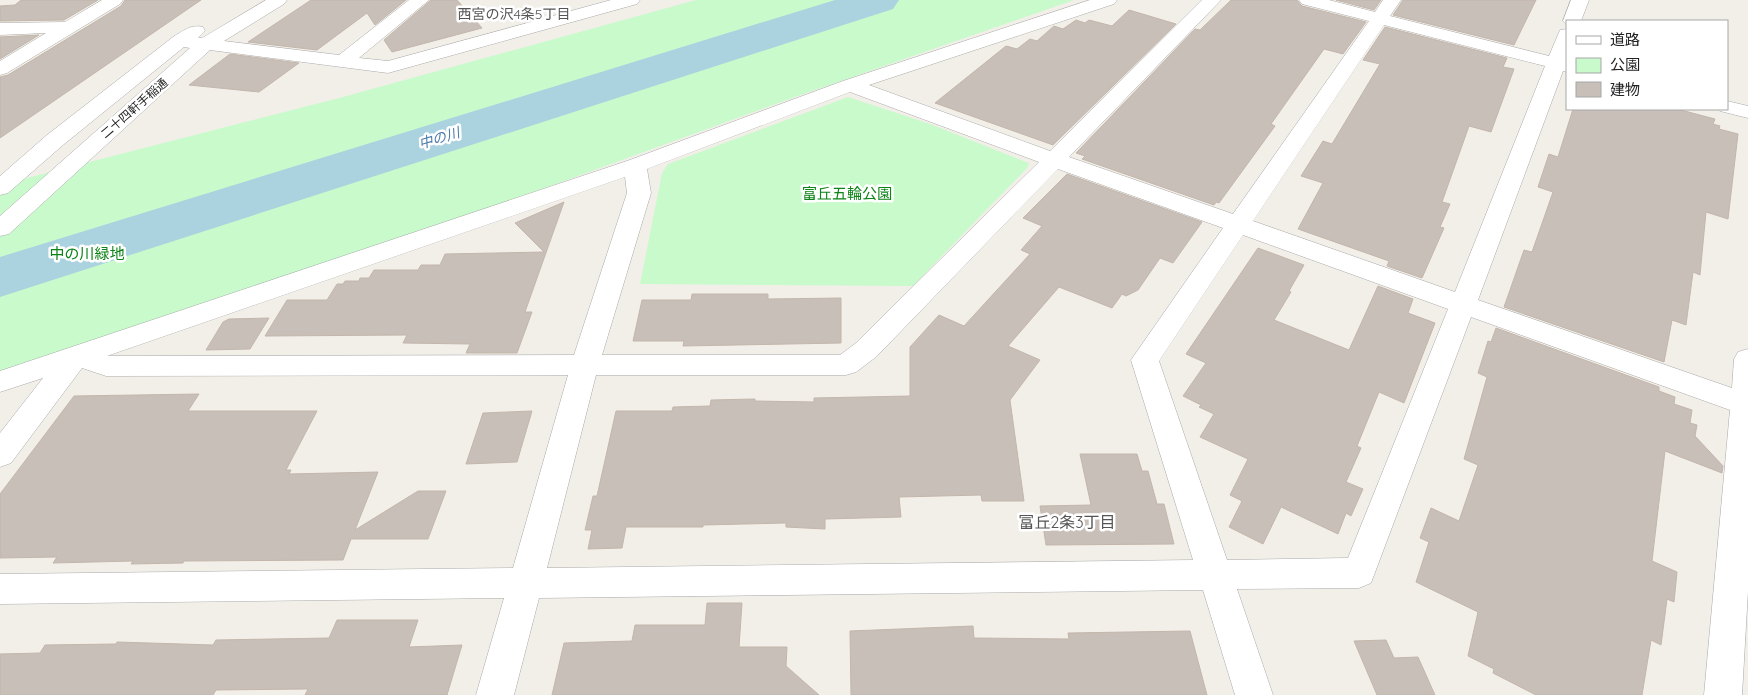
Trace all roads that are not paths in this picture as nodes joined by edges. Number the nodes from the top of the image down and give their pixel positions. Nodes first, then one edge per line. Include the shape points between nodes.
1 (114, 0) edge
2 (245, 0) edge
3 (278, 0) edge
4 (420, 0) edge
5 (631, 0) edge
6 (1108, 0) edge
7 (1212, 0) edge
8 (1308, 0) edge
9 (1580, 0) edge
10 (1386, 9) edge
11 (1572, 20) edge
12 (70, 27) junction
13 (0, 29) edge
14 (1566, 39) edge
15 (180, 41) junction
16 (206, 44) junction
17 (342, 62) junction
18 (1561, 65) edge
19 (0, 69) edge
20 (850, 85) junction
21 (1728, 107) edge
22 (1748, 112) edge
23 (1054, 159) junction
24 (634, 166) junction
25 (0, 188) edge
26 (1237, 224) junction
27 (0, 229) edge
28 (1463, 303) junction
29 (76, 356) junction
30 (1748, 359) edge
31 (585, 364) junction
32 (0, 382) edge
33 (1747, 404) edge
34 (0, 455) edge
35 (1216, 574) junction
36 (526, 581) junction
37 (0, 589) edge
38 (495, 695) edge
39 (1254, 695) edge
40 (1723, 695) edge

1 - 12 street
2 - 15 street, 二十四軒手稲通
3 - 16 street, 二十四軒手稲通
4 - 17 street
5 - 17 street via 388,67
6 - 20 street
7 - 23 street
8 - 10 street
9 - 11 street
10 - 18 street
10 - 26 street
12 - 13 street
12 - 19 street
14 - 18 street
15 - 16 street
15 - 25 street, 二十四軒手稲通
16 - 17 street
16 - 27 street, 二十四軒手稲通
18 - 28 street
20 - 23 street
20 - 24 street
21 - 22 street
23 - 26 street
23 - 31 street via 866,350 846,365
24 - 29 street
24 - 31 street via 639,193
26 - 28 street
26 - 35 street via 1145,360
28 - 33 street
28 - 35 street via 1359,573
29 - 31 street via 106,366
29 - 32 street
29 - 34 street
30 - 33 street
31 - 36 street
33 - 40 street
35 - 36 street
35 - 39 street
36 - 37 street
36 - 38 street

